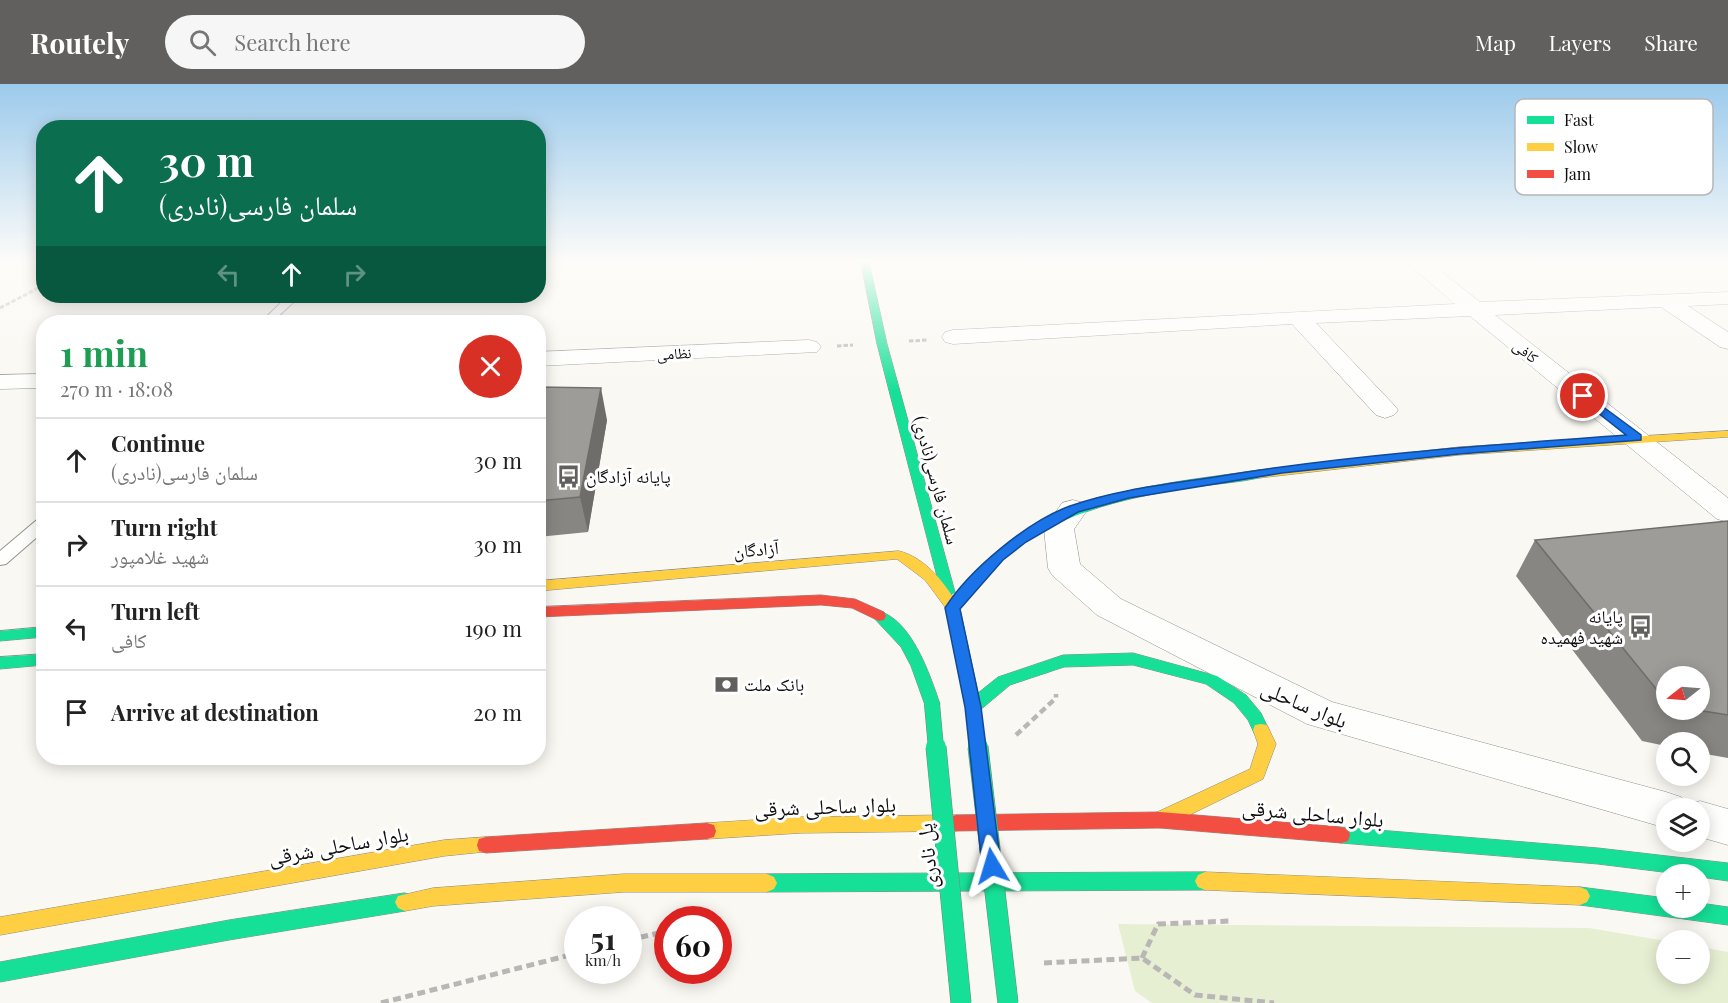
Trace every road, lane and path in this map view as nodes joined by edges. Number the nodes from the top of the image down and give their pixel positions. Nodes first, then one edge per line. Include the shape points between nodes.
1 (874, 305) edge
2 (1468, 305) edge
3 (1592, 305) edge
4 (1672, 305) edge
5 (1475, 311) junction
6 (1298, 317) junction
7 (953, 337) dead end
8 (1728, 342) edge
9 (809, 347) dead end
10 (546, 359) edge
11 (36, 381) edge
12 (0, 382) edge
13 (1385, 410) dead end
14 (1728, 434) edge
15 (1637, 438) junction
16 (1073, 509) junction
17 (1728, 513) edge
18 (36, 529) edge
19 (0, 560) edge
20 (546, 584) edge
21 (953, 608) junction
22 (546, 612) edge
23 (36, 633) edge
24 (0, 636) edge
25 (36, 660) edge
26 (0, 663) edge
27 (973, 707) junction
28 (1656, 807) edge
29 (1160, 820) junction
30 (1710, 822) edge
31 (1728, 827) edge
32 (1728, 872) edge
33 (1656, 905) edge
34 (1710, 913) edge
35 (1728, 916) edge
36 (0, 926) edge
37 (564, 957) edge
38 (1034, 964) dead end
39 (0, 972) edge
40 (381, 1003) edge
41 (961, 1003) edge
42 (1008, 1003) edge
43 (1274, 1003) edge

1 - 21 main road, سلمان فارسی(نادری)
2 - 5 street, کافی
3 - 5 street
4 - 8 street
5 - 6 street
5 - 15 street, کافی
6 - 7 street
6 - 13 street
9 - 10 street, نظامی
11 - 12 street
14 - 15 main road
15 - 16 main road via 1459,451 1282,470 1128,494
15 - 17 street, کافی
16 - 21 main road via 998,557
16 - 28 street, بلوار ساحلی via 1059,529 1065,568 1110,607 1203,657 1321,714
18 - 19 lane
20 - 21 main road, آزادگان via 899,555 919,563 933,576
21 - 27 main road, سلمان فارسی(نادری)
22 - 41 main road, پل نادری, bridge via 833,601 867,608 908,642 920,664 932,704
23 - 24 main road
25 - 26 main road
27 - 29 main road via 1004,681 1063,661 1133,659 1211,680 1240,699 1255,717 1267,744 1257,774
27 - 42 main road, bridge
29 - 32 main road, بلوار ساحلی شرقی via 1598,856
29 - 36 main road, بلوار ساحلی شرقی via 801,825 444,848
30 - 31 street
33 - 39 main road via 1598,897 1226,881 624,884 433,897
34 - 35 main road
37 - 40 path
38 - 43 path via 1142,958 1195,995

